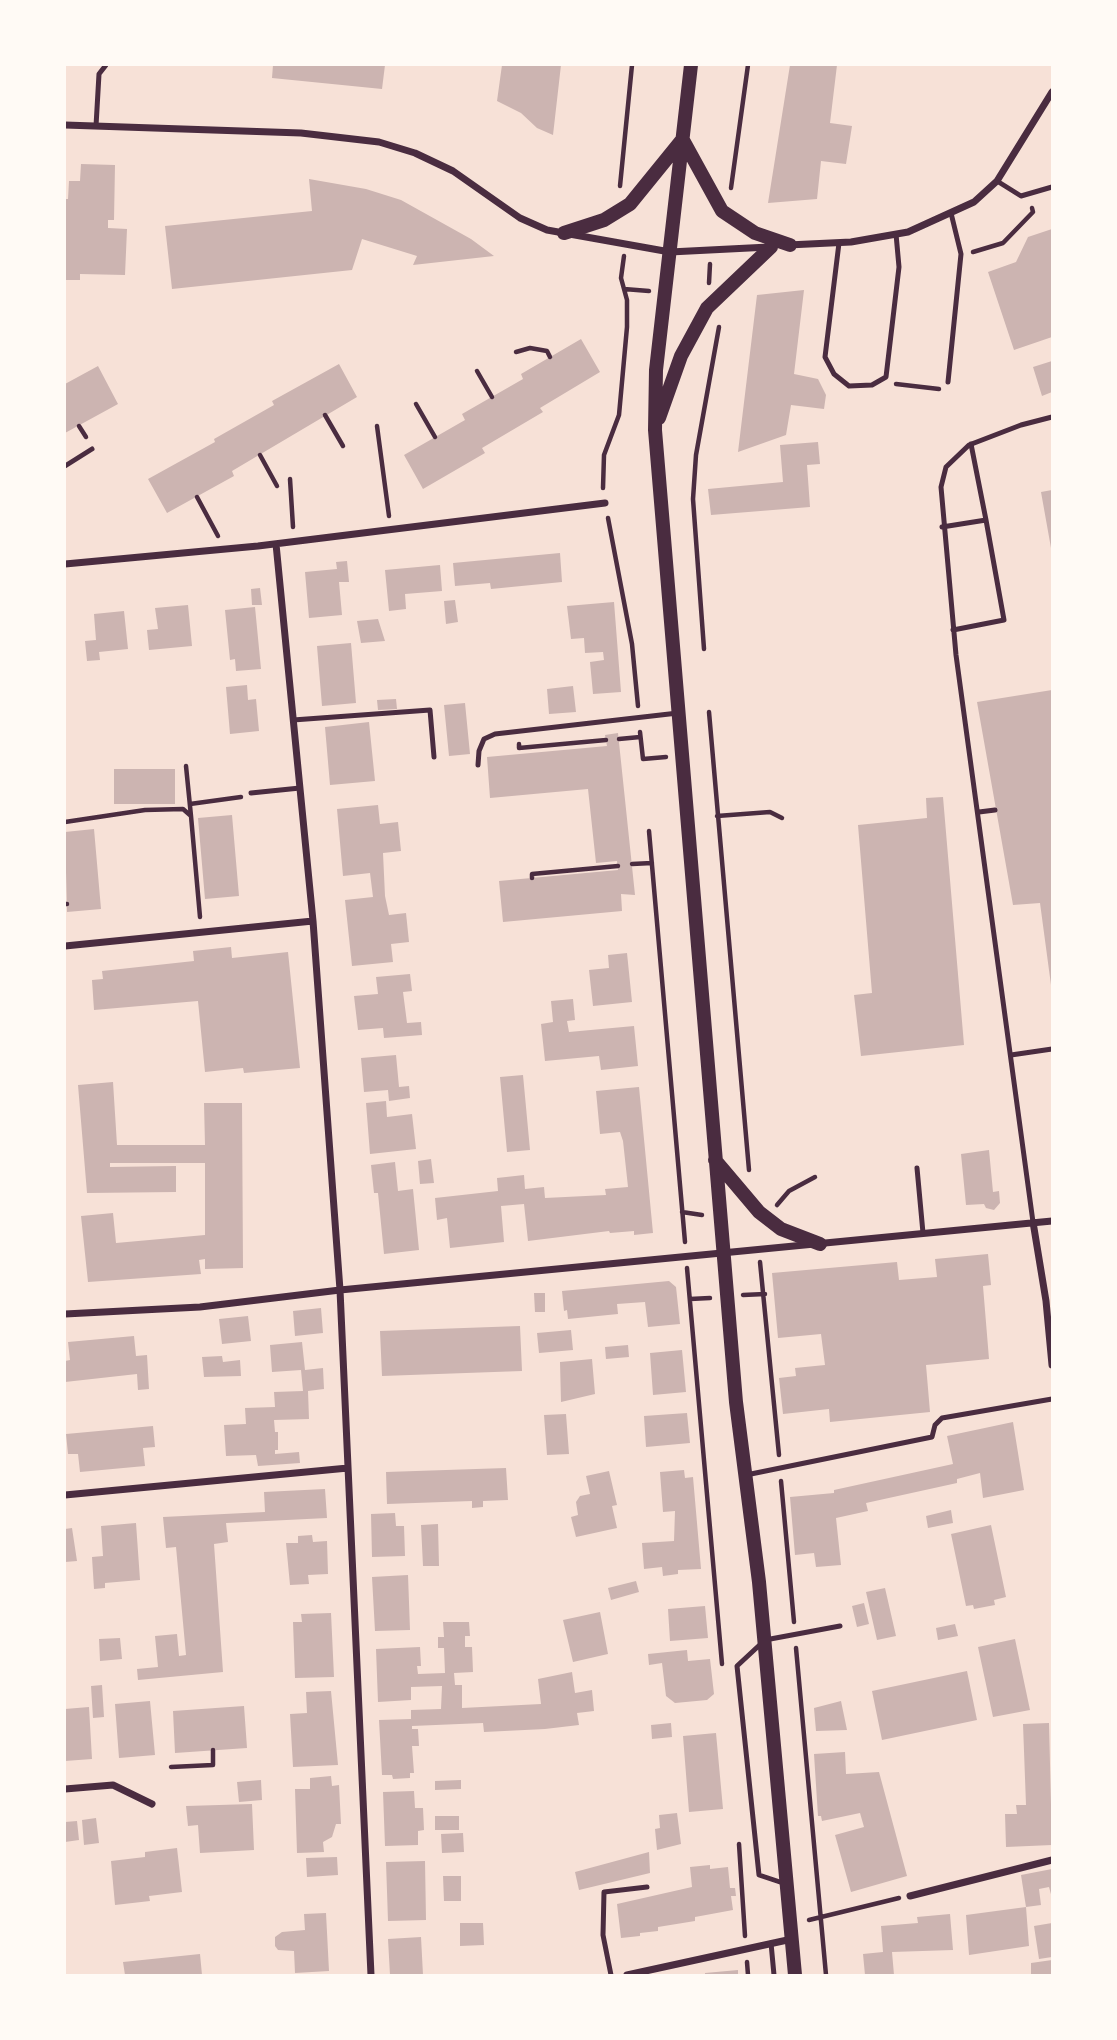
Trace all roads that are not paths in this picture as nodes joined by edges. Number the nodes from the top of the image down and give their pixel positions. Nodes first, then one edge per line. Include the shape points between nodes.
1 (106, 65) edge
2 (691, 65) edge
3 (1052, 92) edge
4 (65, 125) edge
5 (96, 126) junction
6 (683, 139) junction
7 (997, 181) junction
8 (1052, 187) edge
9 (951, 214) junction
10 (564, 233) junction
11 (896, 234) junction
12 (839, 243) junction
13 (790, 245) junction
14 (771, 247) junction
15 (670, 252) junction
16 (948, 382) road end
17 (1052, 417) edge
18 (654, 429) junction
19 (971, 444) junction
20 (92, 449) dead end
21 (65, 466) edge
22 (605, 503) road end
23 (986, 520) junction
24 (942, 527) junction
25 (276, 544) junction
26 (65, 564) edge
27 (953, 629) junction
28 (678, 713) junction
29 (293, 720) junction
30 (434, 757) dead end
31 (478, 765) dead end
32 (300, 788) junction
33 (251, 793) road end
34 (995, 810) dead end
35 (979, 812) junction
36 (313, 921) junction
37 (65, 946) edge
38 (1052, 1049) edge
39 (1011, 1055) junction
40 (715, 1160) junction
41 (917, 1168) dead end
42 (1052, 1221) edge
43 (1033, 1222) junction
44 (923, 1233) junction
45 (820, 1244) junction
46 (723, 1252) junction
47 (340, 1290) junction
48 (65, 1314) edge
49 (1052, 1366) edge
50 (1052, 1399) edge
51 (348, 1468) junction
52 (746, 1475) junction
53 (65, 1495) edge
54 (840, 1626) dead end
55 (765, 1640) junction
56 (65, 1789) edge
57 (152, 1804) dead end
58 (1052, 1860) edge
59 (789, 1885) junction
60 (646, 1888) dead end
61 (910, 1896) road end
62 (793, 1939) junction
63 (771, 1943) junction
64 (371, 1975) edge
65 (611, 1975) edge
66 (633, 1975) edge
67 (774, 1975) edge
68 (795, 1975) edge

1 - 5 lane via 99,74
2 - 6 main road
3 - 7 street
4 - 5 street
5 - 10 street via 301,133 379,142 453,170 520,218
6 - 10 main road via 624,207 604,220
6 - 13 main road via 722,211 755,233
6 - 15 main road
7 - 8 lane via 1021,197
7 - 9 street via 974,202
9 - 11 street
9 - 16 lane via 961,254
10 - 15 street
11 - 12 street
11 - 12 lane via 899,267 886,376 872,385 849,386 834,374 825,357
12 - 13 street
13 - 14 street
14 - 15 street
14 - 18 main road via 712,304 681,356
15 - 18 main road
17 - 19 lane
18 - 28 main road
19 - 23 lane
19 - 24 lane via 946,467 941,487
20 - 21 lane
22 - 25 street
23 - 24 lane
23 - 27 lane via 1004,620
24 - 27 lane
25 - 26 street
25 - 29 street
27 - 35 lane
28 - 31 lane via 495,734 484,739
28 - 40 main road
29 - 30 lane via 430,710
29 - 32 street
32 - 33 lane
32 - 36 street
34 - 35 lane
35 - 39 lane
36 - 37 street
36 - 47 street
38 - 39 lane
39 - 43 lane
40 - 45 main road via 767,1218 781,1229
40 - 46 main road
41 - 44 lane
42 - 43 street
43 - 44 street
43 - 49 street
44 - 45 street
45 - 46 street
46 - 47 street
46 - 52 main road
47 - 48 street via 200,1307
47 - 51 street
50 - 52 lane via 942,1418 932,1437
51 - 53 street
51 - 64 street
52 - 55 main road
54 - 55 lane
55 - 59 main road
55 - 59 lane via 737,1666 759,1875
56 - 57 street via 113,1785
58 - 61 street
59 - 62 main road
60 - 65 lane via 604,1892 603,1935
62 - 63 street
62 - 68 main road
63 - 66 street
63 - 67 lane

